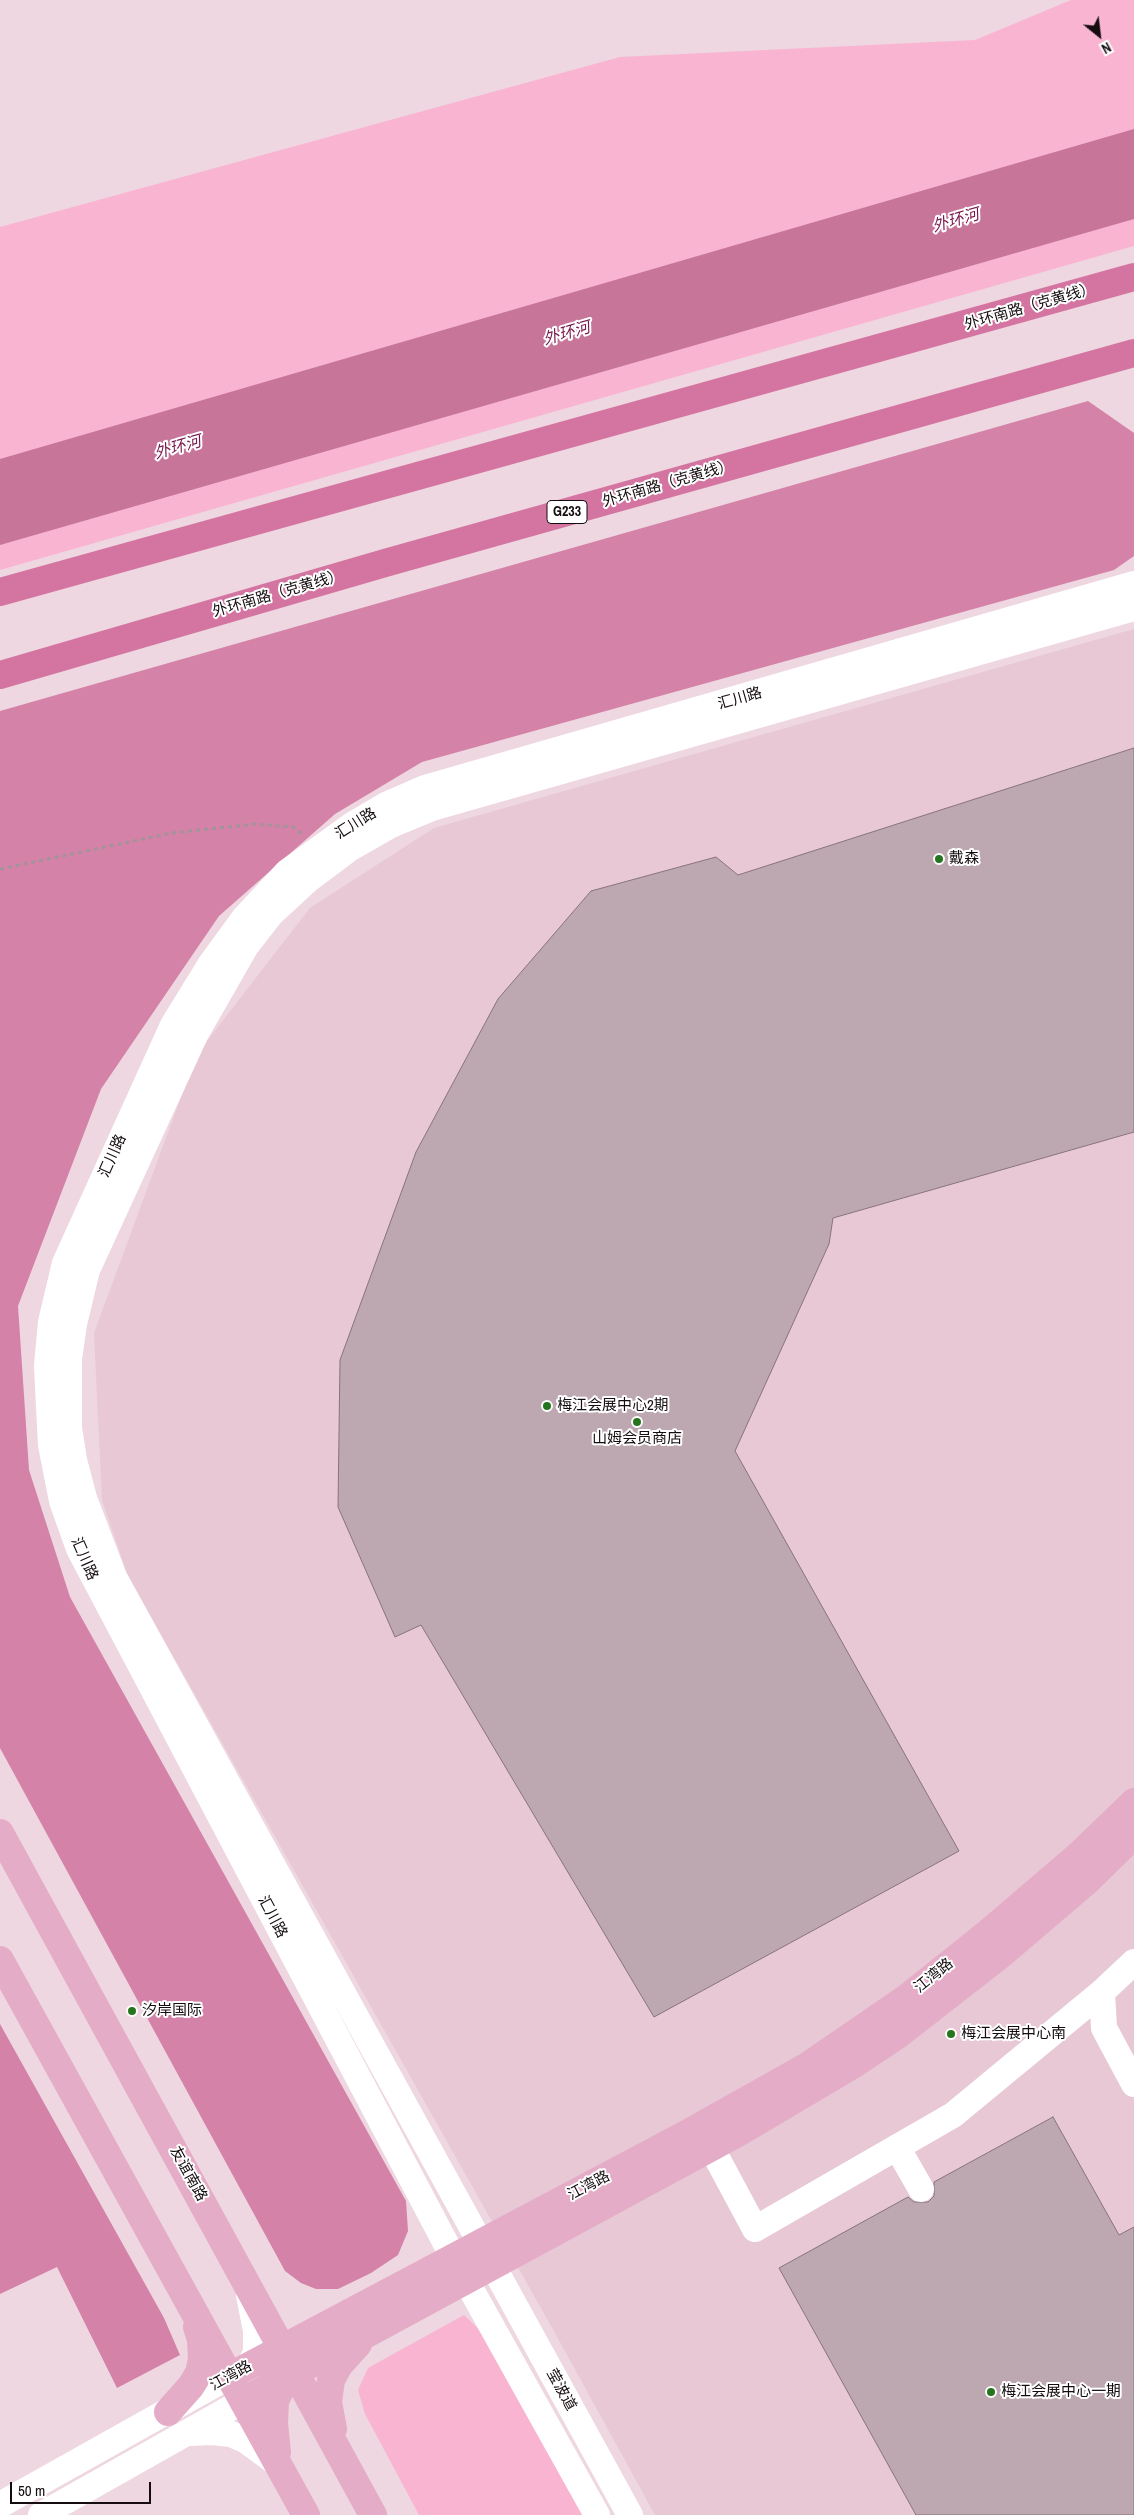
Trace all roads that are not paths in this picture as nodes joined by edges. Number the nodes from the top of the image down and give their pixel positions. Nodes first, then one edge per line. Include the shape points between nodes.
1 (1134, 278) edge
2 (1134, 353) edge
3 (1134, 584) edge
4 (0, 592) edge
5 (1134, 608) edge
6 (0, 675) edge
7 (1134, 1802) edge
8 (0, 1834) edge
9 (1134, 1835) edge
10 (0, 1960) edge
11 (1134, 1962) edge
12 (1102, 1992) junction
13 (1134, 2084) edge
14 (711, 2147) junction
15 (897, 2147) junction
16 (922, 2189) dead end
17 (486, 2255) junction
18 (460, 2268) junction
19 (244, 2277) junction
20 (192, 2309) junction
21 (370, 2332) junction
22 (289, 2366) junction
23 (240, 2382) junction
24 (168, 2412) junction
25 (184, 2434) junction
26 (341, 2456) junction
27 (278, 2464) junction
28 (28, 2490) junction
29 (0, 2492) edge
30 (0, 2506) edge
31 (41, 2515) edge
32 (306, 2515) edge
33 (373, 2515) edge
34 (598, 2515) edge
35 (630, 2515) edge

1 - 4 highway, 外环南路（克黄线）
2 - 6 highway, 外环南路（克黄线） / G233
3 - 18 street, 汇川路 via 425,788 386,805 287,872 245,917 210,965 173,1025 65,1263 51,1322 47,1366 51,1445 62,1501 79,1549
5 - 17 street, 汇川路 via 432,808 391,825 349,849 309,878 277,908 246,946 195,1035 87,1270 69,1359 69,1428 77,1470 114,1577
7 - 17 main road, 江湾路 via 1078,1856 908,1997 806,2067
8 - 19 main road, 友谊南路
9 - 14 main road, 江湾路 via 1041,1921 899,2034 806,2094
10 - 20 main road
11 - 12 street
12 - 13 street via 1104,2028
12 - 15 street via 954,2114
14 - 15 street via 756,2229
14 - 17 main road, 江湾路
15 - 16 street
17 - 18 main road, 江湾路
17 - 35 street, 莹波道
18 - 21 main road, 江湾路
18 - 22 main road, 江湾路 via 359,2307 311,2344
18 - 34 street, 莹波道
19 - 22 main road, 友谊南路
19 - 23 street via 256,2331 256,2352
20 - 23 main road
20 - 24 main road via 201,2340 199,2373
21 - 22 main road, 江湾路
21 - 26 main road via 339,2365 328,2389 331,2422
22 - 23 main road, 江湾路
22 - 23 main road, 江湾路
22 - 26 main road, 友谊南路
22 - 27 main road via 275,2408
23 - 24 street, 江湾路
23 - 25 street
23 - 27 main road
24 - 28 street, 江湾路
25 - 27 street via 231,2434
25 - 31 street
26 - 33 main road, 友谊南路
27 - 32 main road
28 - 29 street
28 - 30 street, 江湾路

